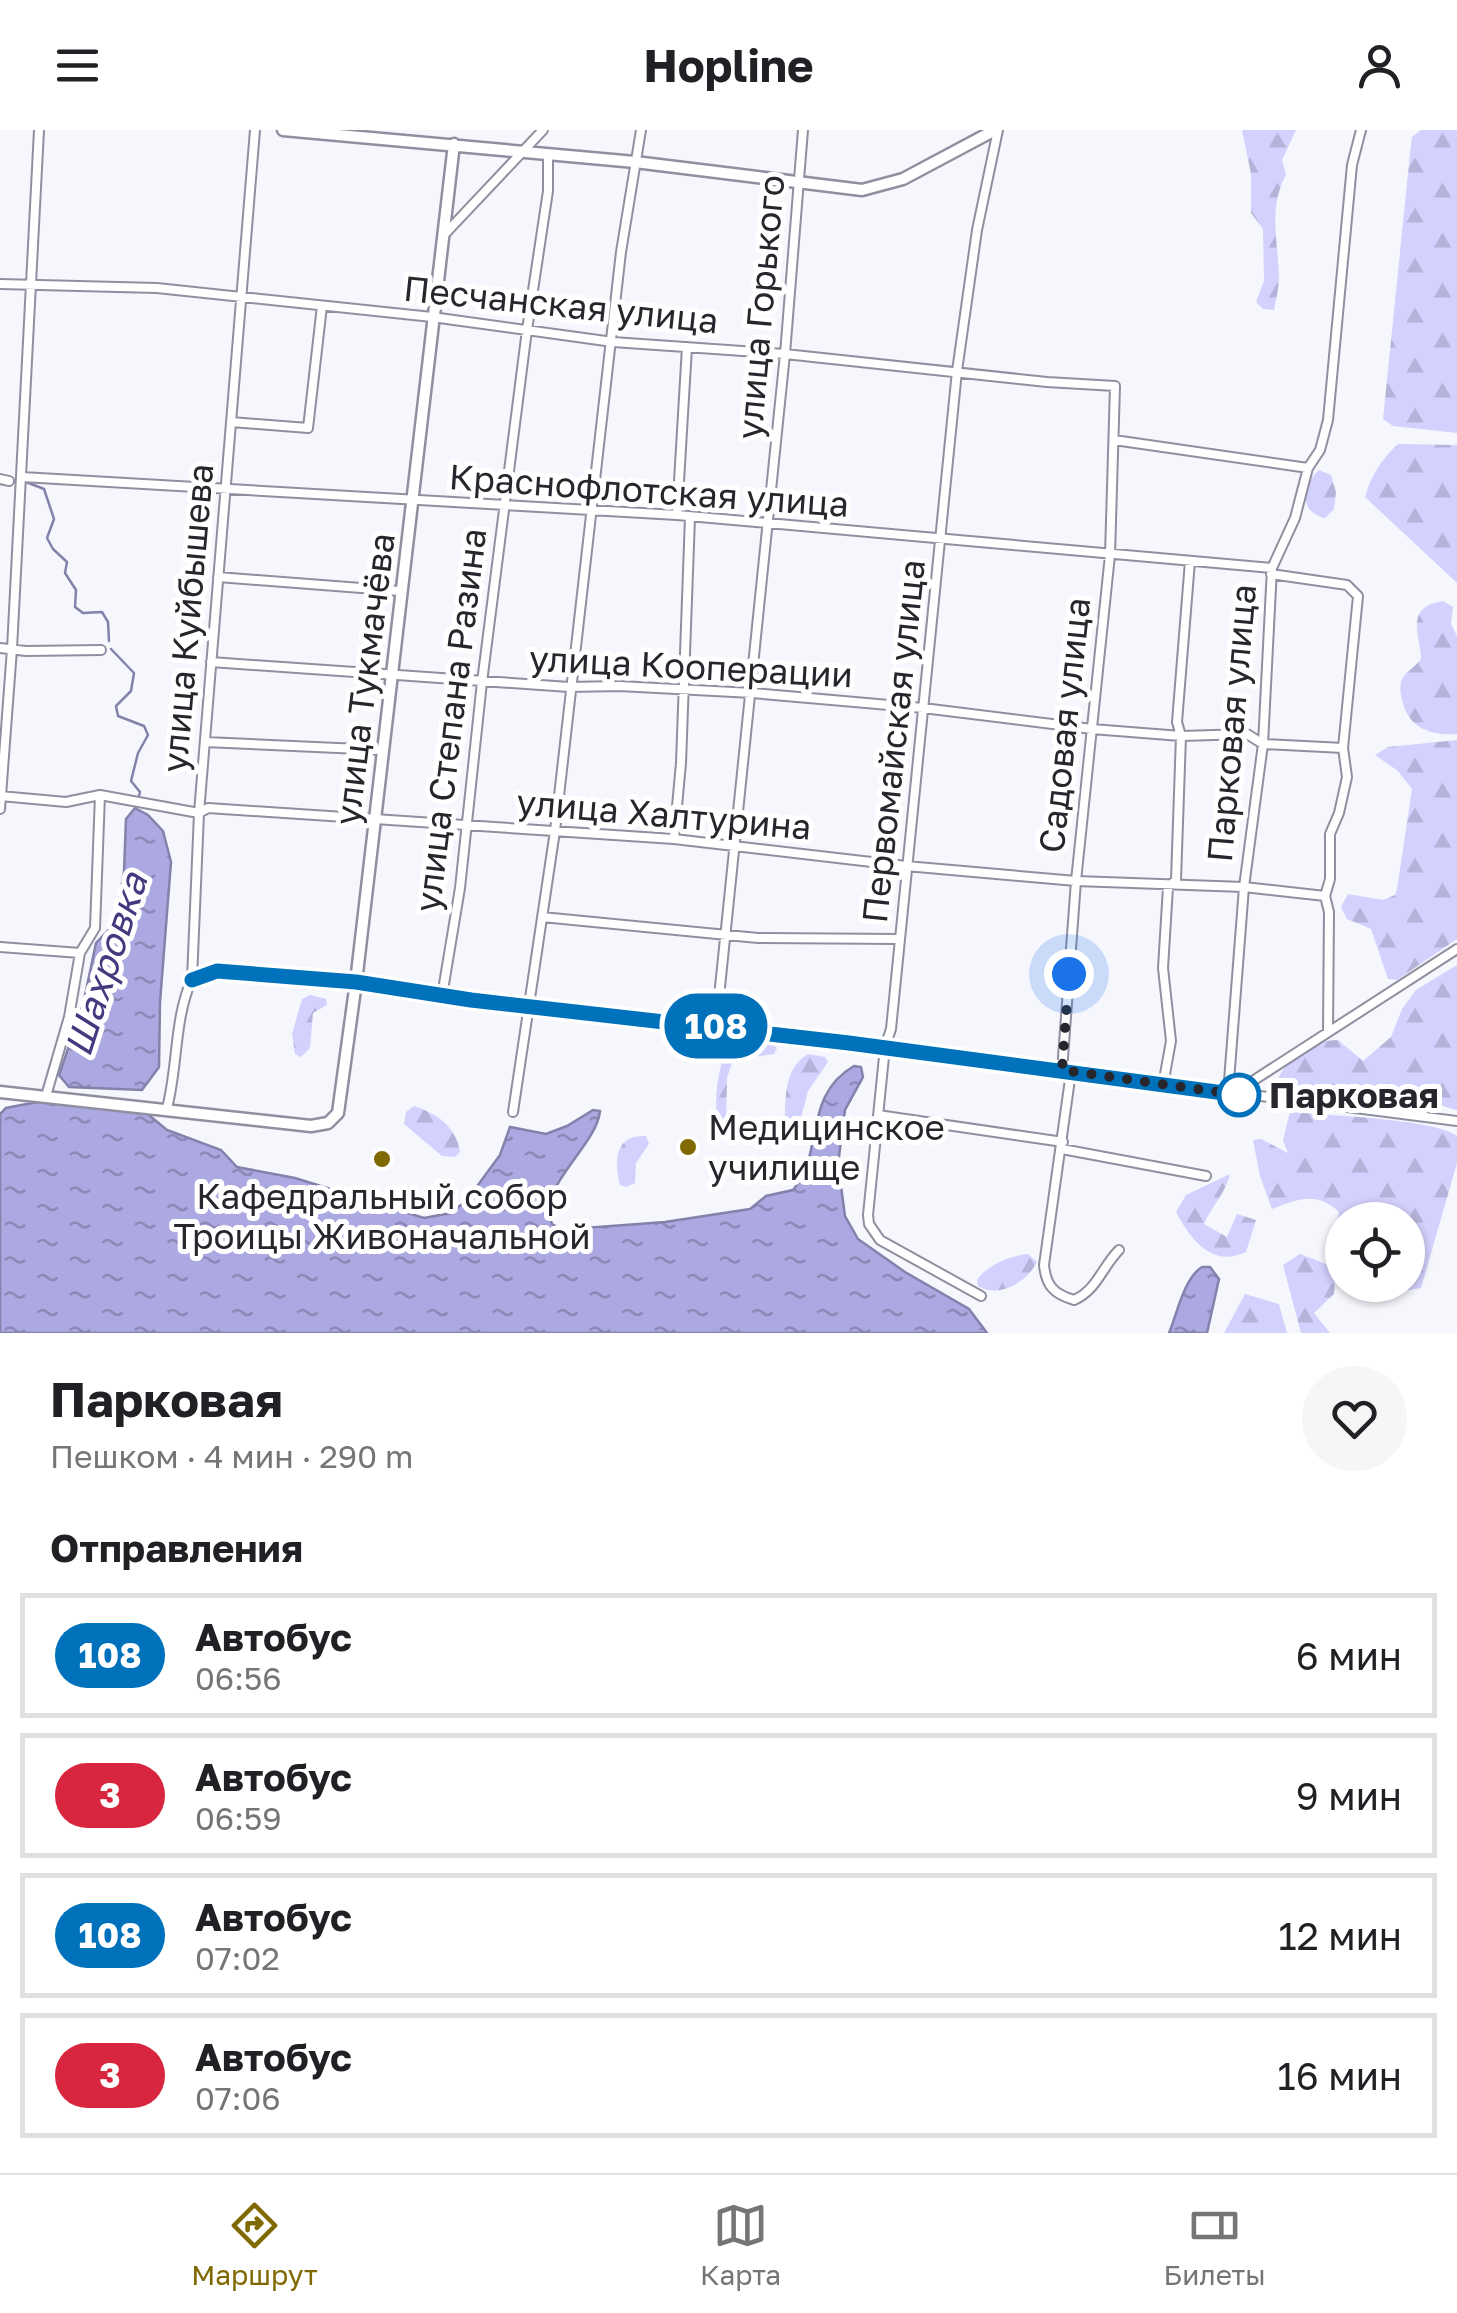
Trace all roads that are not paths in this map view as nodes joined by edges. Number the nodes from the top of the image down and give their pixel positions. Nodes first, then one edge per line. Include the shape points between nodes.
1 (39, 130) edge
2 (256, 130) edge
3 (284, 130) edge
4 (455, 130) edge
5 (543, 130) edge
6 (640, 130) edge
7 (803, 130) edge
8 (996, 130) edge
9 (1361, 130) edge
10 (454, 144) junction
11 (524, 152) junction
12 (548, 154) junction
13 (635, 162) junction
14 (799, 183) junction
15 (443, 236) junction
16 (0, 284) edge
17 (29, 284) junction
18 (242, 298) junction
19 (322, 306) junction
20 (432, 317) junction
21 (526, 330) junction
22 (612, 342) junction
23 (687, 347) junction
24 (785, 354) junction
25 (958, 371) junction
26 (1115, 386) joint
27 (231, 422) junction
28 (1114, 440) junction
29 (1308, 468) junction
30 (22, 477) junction
31 (226, 491) junction
32 (412, 501) junction
33 (504, 506) junction
34 (590, 513) junction
35 (677, 516) junction
36 (690, 517) junction
37 (768, 524) junction
38 (943, 538) junction
39 (1110, 555) junction
40 (1190, 561) junction
41 (1272, 571) junction
42 (218, 578) junction
43 (400, 591) junction
44 (0, 648) edge
45 (12, 649) junction
46 (102, 650) dead end
47 (211, 662) junction
48 (390, 674) junction
49 (482, 682) junction
50 (569, 687) junction
51 (683, 689) junction
52 (752, 693) junction
53 (923, 708) junction
54 (1092, 728) junction
55 (1181, 736) junction
56 (204, 742) junction
57 (1263, 744) junction
58 (1343, 748) junction
59 (382, 750) junction
60 (100, 795) junction
61 (0, 796) edge
62 (0, 808) edge
63 (199, 813) junction
64 (376, 818) junction
65 (468, 825) junction
66 (555, 831) junction
67 (674, 839) junction
68 (735, 845) junction
69 (906, 866) junction
70 (1076, 881) junction
71 (1168, 887) junction
72 (1244, 888) junction
73 (1325, 896) junction
74 (542, 917) junction
75 (726, 936) junction
76 (899, 939) junction
77 (0, 947) edge
78 (1457, 949) edge
79 (80, 953) junction
80 (192, 980) junction
81 (356, 982) junction
82 (442, 996) junction
83 (529, 1007) junction
84 (716, 1026) junction
85 (1328, 1031) junction
86 (885, 1047) junction
87 (1066, 1071) junction
88 (1163, 1085) junction
89 (0, 1092) edge
90 (1228, 1094) junction
91 (1239, 1095) junction
92 (46, 1096) junction
93 (167, 1108) junction
94 (512, 1112) dead end
95 (878, 1116) junction
96 (1457, 1122) edge
97 (1063, 1146) junction
98 (1206, 1176) dead end
99 (1119, 1250) dead end
100 (981, 1296) dead end

1 - 17 street
2 - 18 street, улица Куйбышева
3 - 10 street
4 - 10 street, улица Тукмачёва
5 - 11 street
6 - 13 street
7 - 14 street, улица Горького
8 - 14 street via 878,188
8 - 25 street, Первомайская улица
9 - 29 street, Парковая улица via 1328,420
10 - 11 street
10 - 15 street, улица Тукмачёва
11 - 12 street
11 - 15 street
12 - 13 street
12 - 21 street, улица Степана Разина
13 - 14 street
13 - 22 street
14 - 24 street, улица Горького
15 - 20 street, улица Тукмачёва
16 - 17 street, Песчанская улица
17 - 18 street, Песчанская улица
17 - 30 street
18 - 19 street, Песчанская улица
18 - 27 street, улица Куйбышева
19 - 20 street, Песчанская улица
19 - 27 street via 308,428
20 - 21 street, Песчанская улица
20 - 32 street, улица Тукмачёва
21 - 22 street, Песчанская улица
21 - 33 street, улица Степана Разина
22 - 23 street, Песчанская улица
22 - 34 street
23 - 24 street, Песчанская улица
23 - 35 street
24 - 25 street, Песчанская улица
24 - 37 street, улица Горького
25 - 26 street, Песчанская улица
25 - 38 street, Первомайская улица
26 - 28 street, Садовая улица
27 - 31 street, улица Куйбышева
28 - 29 street
28 - 39 street, Садовая улица
29 - 41 street, Парковая улица via 1296,518
30 - 31 street, Краснофлотская улица
30 - 45 street
31 - 32 street, Краснофлотская улица
31 - 42 street, улица Куйбышева
32 - 33 street, Краснофлотская улица
32 - 43 street, улица Тукмачёва
33 - 34 street, Краснофлотская улица
33 - 49 street, улица Степана Разина
34 - 35 street, Краснофлотская улица
34 - 50 street
35 - 36 street, Краснофлотская улица
36 - 37 street, Краснофлотская улица
36 - 51 street
37 - 38 street, Краснофлотская улица
37 - 52 street, улица Горького
38 - 39 street, Краснофлотская улица
38 - 53 street, Первомайская улица
39 - 40 street, Краснофлотская улица
39 - 54 street, Садовая улица
40 - 41 street, Краснофлотская улица
40 - 55 street via 1176,722
41 - 57 street, Парковая улица
41 - 58 street, Краснофлотская улица via 1347,585 1358,596
42 - 43 street
42 - 47 street, улица Куйбышева
43 - 48 street, улица Тукмачёва
44 - 45 street
45 - 46 street
45 - 61 street
47 - 48 street, улица Кооперации
47 - 56 street, улица Куйбышева
48 - 49 street, улица Кооперации
48 - 59 street, улица Тукмачёва
49 - 50 street, улица Кооперации
49 - 65 street, улица Степана Разина
50 - 51 street, улица Кооперации
50 - 66 street
51 - 52 street, улица Кооперации
51 - 67 street
52 - 53 street, улица Кооперации
52 - 68 street, улица Горького
53 - 54 street, улица Кооперации
53 - 69 street, Первомайская улица
54 - 55 street, улица Кооперации
54 - 70 street, Садовая улица
55 - 57 street, улица Кооперации via 1247,734
55 - 71 street via 1176,880
56 - 59 street
56 - 63 street, улица Куйбышева
57 - 58 street, улица Кооперации
57 - 72 street, Парковая улица
58 - 73 street via 1347,777 1330,834
59 - 64 street, улица Тукмачёва
60 - 61 street, улица Халтурина via 66,802
60 - 63 street, улица Халтурина
60 - 79 street via 95,928
61 - 62 street
63 - 64 street, улица Халтурина via 208,808
63 - 80 street, улица Куйбышева
64 - 65 street, улица Халтурина
64 - 81 street, улица Тукмачёва
65 - 66 street, улица Халтурина
65 - 82 street, улица Степана Разина
66 - 67 street, улица Халтурина
66 - 74 street
67 - 68 street, улица Халтурина
68 - 69 street, улица Халтурина
68 - 75 street, улица Горького
69 - 70 street, улица Халтурина
69 - 76 street, Первомайская улица
70 - 71 street, улица Халтурина
70 - 87 street, Садовая улица
71 - 72 street, улица Халтурина
71 - 88 street via 1163,968 1171,1041
72 - 73 street, улица Халтурина
72 - 90 street, Парковая улица
73 - 85 street
74 - 75 street
74 - 83 street
75 - 76 street
75 - 84 street, улица Горького
76 - 86 street, Первомайская улица
77 - 79 street
78 - 85 street
79 - 92 street via 70,1017
80 - 81 street via 217,971
80 - 93 street, улица Куйбышева
81 - 82 street
81 - 93 street, улица Тукмачёва via 340,1107 328,1123
82 - 83 street
83 - 84 street
83 - 94 street
84 - 86 street
85 - 91 street
86 - 87 street
86 - 95 street, Первомайская улица
87 - 88 street
87 - 97 street, Садовая улица
88 - 90 street
89 - 92 street
90 - 91 street
91 - 96 street
92 - 93 street
95 - 97 street
95 - 100 street, Первомайская улица via 872,1231
97 - 98 street
97 - 99 street, Садовая улица via 1044,1265 1050,1288 1074,1300 1094,1286

